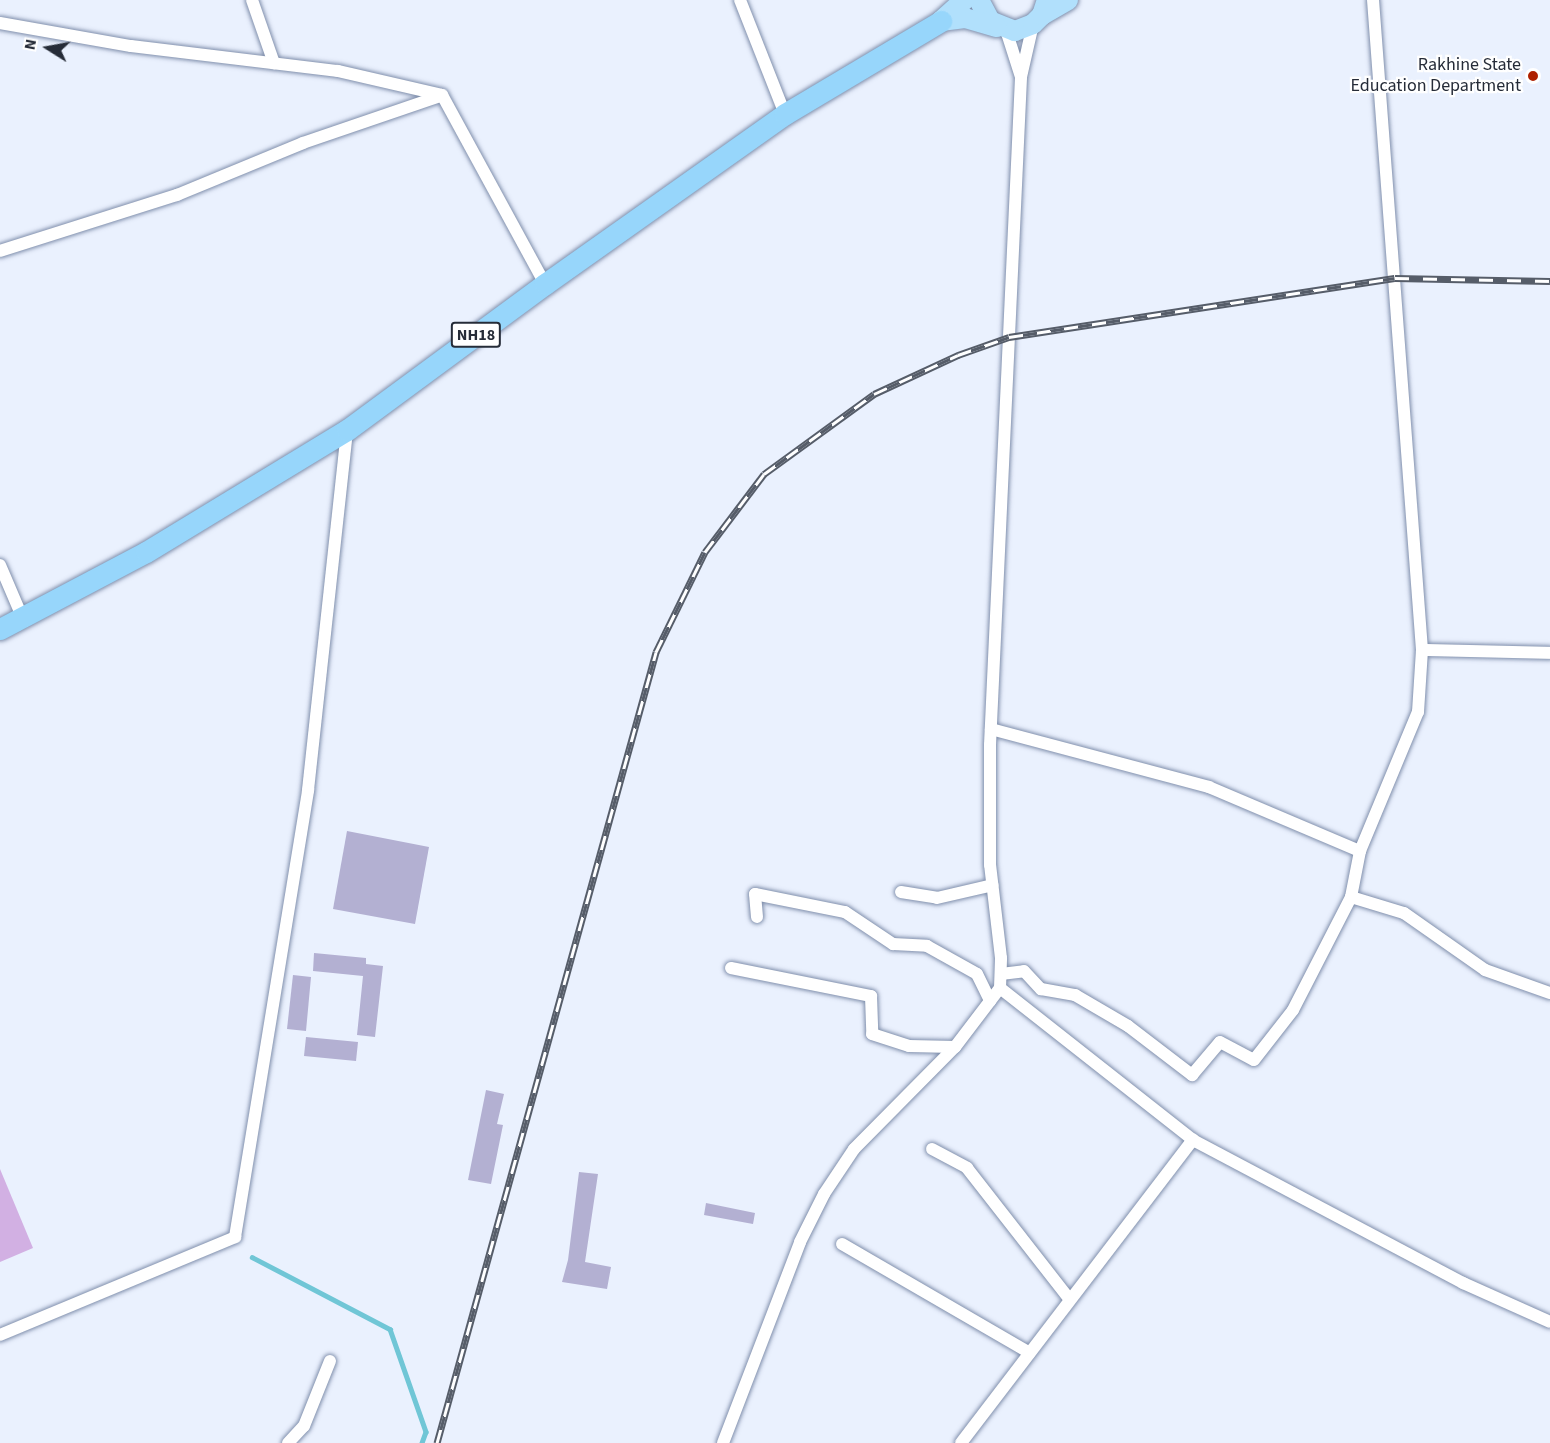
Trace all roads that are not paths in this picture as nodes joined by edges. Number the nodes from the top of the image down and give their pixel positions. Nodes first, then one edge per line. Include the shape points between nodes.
1 (252, 0) edge
2 (740, 0) edge
3 (964, 0) edge
4 (979, 0) edge
5 (1068, 0) edge
6 (1373, 0) edge
7 (1041, 13) edge
8 (941, 21) junction
9 (0, 23) edge
10 (1002, 29) junction
11 (274, 63) junction
12 (1021, 77) junction
13 (441, 96) junction
14 (785, 114) junction
15 (0, 251) edge
16 (545, 284) junction
17 (347, 430) junction
18 (0, 565) edge
19 (23, 619) junction
20 (0, 629) edge
21 (1422, 650) junction
22 (1550, 653) edge
23 (991, 729) junction
24 (1360, 850) junction
25 (993, 885) junction
26 (901, 892) dead end
27 (1351, 897) junction
28 (757, 917) dead end
29 (731, 968) dead end
30 (1001, 974) junction
31 (1000, 988) junction
32 (1550, 993) edge
33 (990, 1001) junction
34 (955, 1047) junction
35 (1193, 1140) junction
36 (932, 1149) dead end
37 (842, 1244) dead end
38 (1070, 1300) junction
39 (1550, 1322) edge
40 (0, 1335) edge
41 (1030, 1353) junction
42 (330, 1361) dead end
43 (288, 1443) edge
44 (723, 1443) edge
45 (961, 1443) edge

1 - 11 street
2 - 14 street
3 - 8 main road
4 - 10 main road via 983,12
5 - 7 main road
6 - 21 street
7 - 10 main road
7 - 12 street
8 - 10 main road via 965,18
8 - 14 highway, NH18
9 - 11 street via 131,46
10 - 12 street
11 - 13 street via 338,71
12 - 23 street
13 - 15 street via 303,143 177,195
13 - 16 street
14 - 16 highway, NH18
16 - 17 highway, NH18
17 - 19 highway, NH18 via 146,552
17 - 40 street via 308,790 236,1237
18 - 19 street
19 - 20 highway, NH18
21 - 22 street
21 - 24 street via 1418,712
23 - 24 street via 1209,787
23 - 25 street
24 - 27 street
25 - 26 street via 937,898
25 - 30 street
27 - 30 street via 1293,1010 1254,1060 1220,1042 1192,1075 1128,1026 1075,995 1041,989 1024,971
27 - 32 street via 1404,914 1485,969
28 - 33 street via 755,894 845,912 893,944 927,946 977,974
29 - 34 street via 871,996 872,1034 909,1046
30 - 31 street
31 - 33 street
31 - 35 street
33 - 34 street
34 - 44 street via 854,1149 824,1194 784,1281
35 - 38 street
35 - 39 street via 1463,1283
36 - 38 street via 967,1168
37 - 41 street
38 - 41 street
41 - 45 street
42 - 43 street via 304,1426

